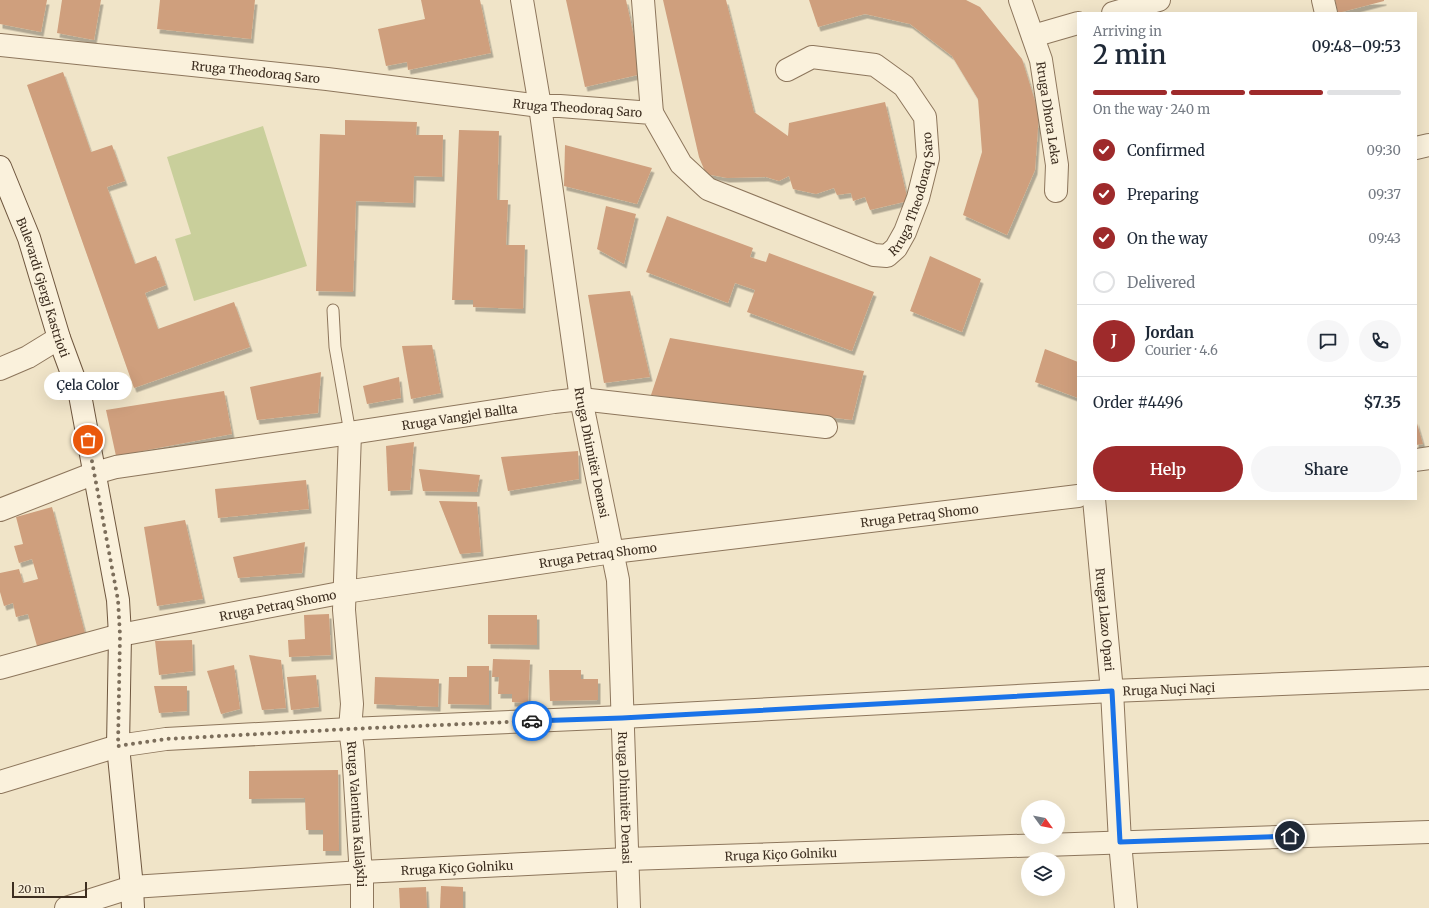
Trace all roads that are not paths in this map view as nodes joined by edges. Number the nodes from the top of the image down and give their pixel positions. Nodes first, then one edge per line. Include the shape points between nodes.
1 (522, 0) edge
2 (643, 0) edge
3 (1020, 0) edge
4 (1159, 0) edge
5 (1323, 0) edge
6 (1117, 12) edge
7 (1326, 12) edge
8 (1077, 23) edge
9 (1033, 36) junction
10 (0, 45) edge
11 (787, 70) dead end
12 (540, 106) junction
13 (652, 113) junction
14 (1429, 145) edge
15 (1417, 148) edge
16 (0, 167) edge
17 (1056, 191) dead end
18 (5, 198) edge
19 (333, 310) dead end
20 (59, 338) junction
21 (0, 369) edge
22 (581, 399) junction
23 (826, 427) dead end
24 (350, 433) junction
25 (1429, 458) edge
26 (1417, 460) edge
27 (95, 473) junction
28 (1077, 496) edge
29 (1094, 500) edge
30 (0, 510) edge
31 (613, 552) junction
32 (345, 592) junction
33 (120, 635) junction
34 (0, 668) edge
35 (1429, 678) edge
36 (1112, 691) junction
37 (622, 718) junction
38 (350, 729) junction
39 (118, 746) junction
40 (0, 782) edge
41 (1429, 832) edge
42 (1120, 842) junction
43 (628, 859) junction
44 (362, 872) junction
45 (133, 898) edge
46 (66, 908) edge
47 (362, 908) edge
48 (628, 908) edge
49 (1126, 908) edge

1 - 12 street, Rruga Dhimitër Denasi
2 - 13 street
3 - 9 street, Rruga Dhora Leka
4 - 6 street
5 - 7 street
8 - 9 street
9 - 17 street, Rruga Dhora Leka via 1041,60 1057,165
10 - 12 street, Rruga Theodoraq Saro via 327,79
11 - 13 street, Rruga Theodoraq Saro via 812,57 875,65 904,86 925,117 928,158 918,198 905,232 896,248 887,256 874,255 708,189 681,164
12 - 13 street, Rruga Theodoraq Saro
12 - 22 street, Rruga Dhimitër Denasi
14 - 15 street
16 - 18 street, Bulevardi Gjergj Kastrioti
18 - 20 street, Bulevardi Gjergj Kastrioti via 29,238
19 - 24 lane via 335,347
20 - 21 street via 28,357
20 - 27 street, Bulevardi Gjergj Kastrioti via 80,395
22 - 23 street, Rruga Vangjel Ballta
22 - 24 street, Rruga Vangjel Ballta
22 - 31 street, Rruga Dhimitër Denasi
24 - 27 street, Rruga Vangjel Ballta via 116,467
24 - 32 street, Rruga Valentina Kallajxhi
25 - 26 street
27 - 30 street, Rruga Vangjel Ballta
27 - 33 street, Bulevardi Gjergj Kastrioti via 118,600
28 - 31 street, Rruga Petraq Shomo
29 - 36 street, Rruga Llazo Opari
31 - 32 street, Rruga Petraq Shomo
31 - 37 street, Rruga Dhimitër Denasi via 618,580
32 - 33 street, Rruga Petraq Shomo
32 - 38 street, Rruga Valentina Kallajxhi via 344,610 352,704
33 - 34 street, Rruga Petraq Shomo
33 - 39 street, Bulevardi Gjergj Kastrioti
35 - 36 street, Rruga Nuçi Naçi
36 - 37 street, Rruga Nuçi Naçi
36 - 42 street, Rruga Llazo Opari
37 - 38 street, Rruga Nuçi Naçi
37 - 43 street, Rruga Dhimitër Denasi
38 - 39 street, Rruga Nuçi Naçi via 166,739
38 - 44 street, Rruga Valentina Kallajxhi
39 - 40 street, Rruga Nuçi Naçi
39 - 45 street, Bulevardi Gjergj Kastrioti
41 - 42 street, Rruga Kiço Golniku
42 - 43 street, Rruga Kiço Golniku
42 - 49 street, Rruga Llazo Opari
43 - 44 street, Rruga Kiço Golniku
43 - 48 street, Rruga Dhimitër Denasi
44 - 45 street, Rruga Kiço Golniku
44 - 47 street, Rruga Valentina Kallajxhi
45 - 46 street, Rruga Kiço Golniku

